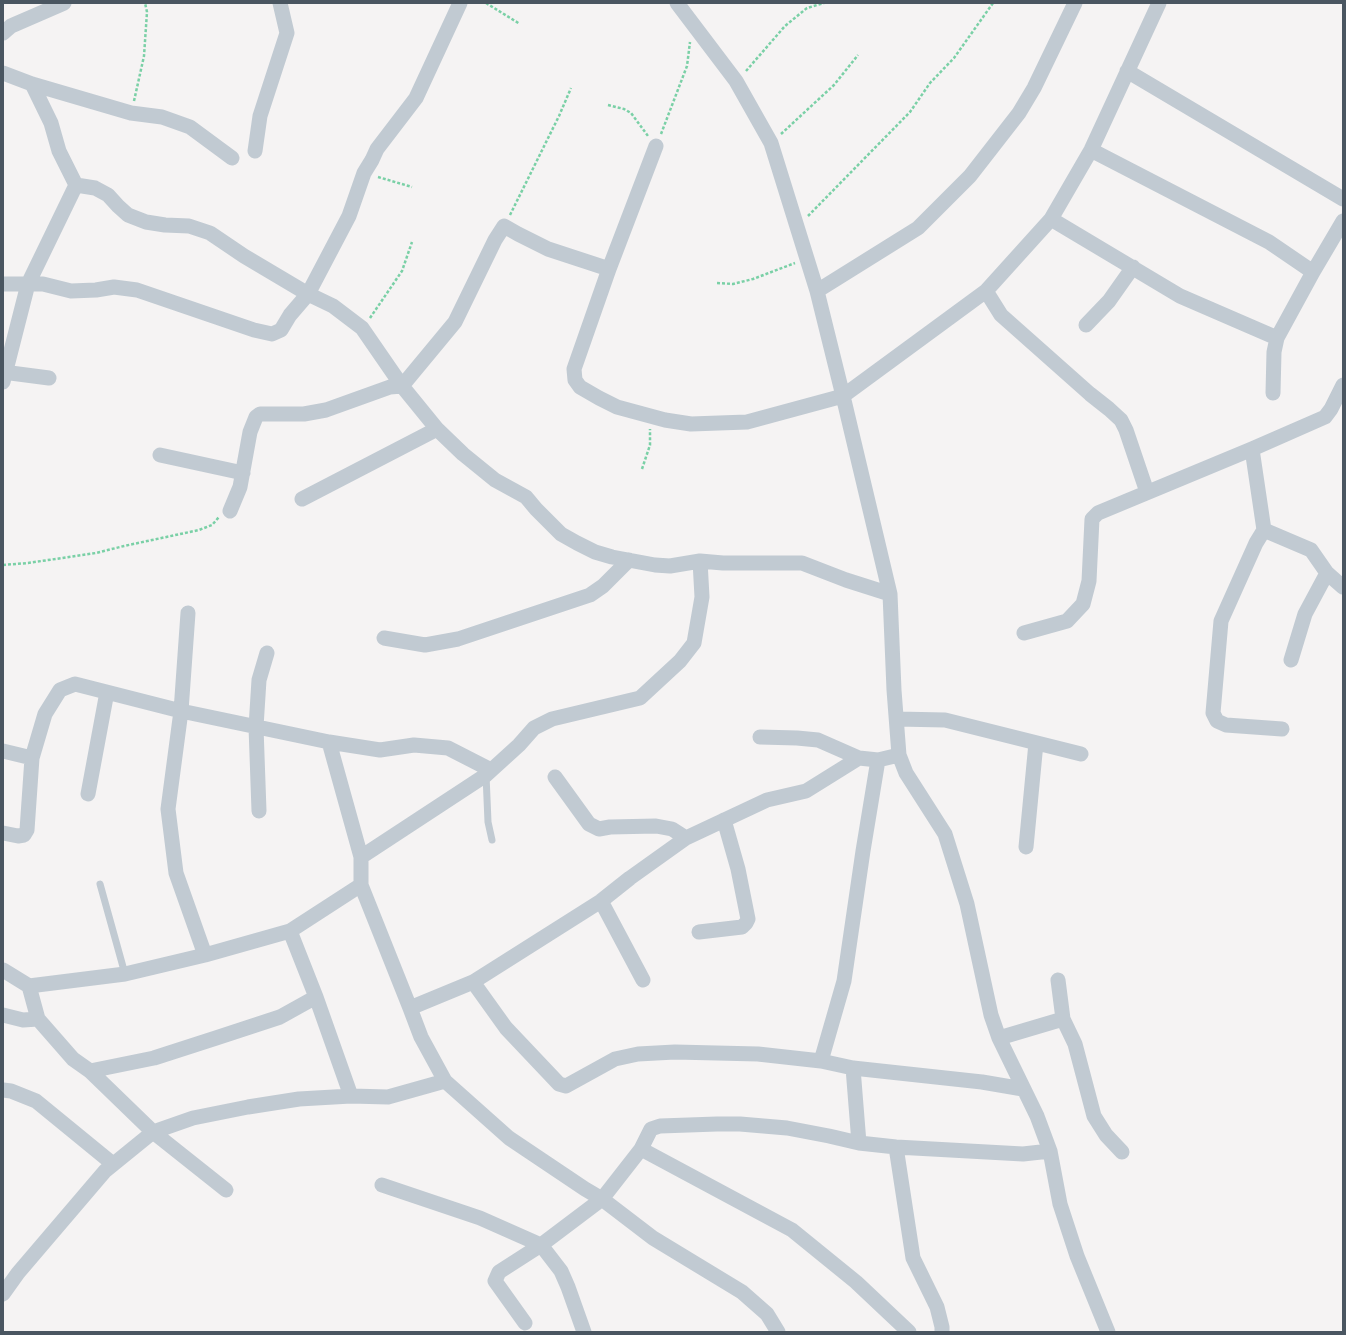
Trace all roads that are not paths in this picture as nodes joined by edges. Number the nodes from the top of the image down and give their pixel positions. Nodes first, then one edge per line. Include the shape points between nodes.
1 (64, 3) edge
2 (280, 3) edge
3 (460, 3) edge
4 (677, 3) edge
5 (1075, 3) edge
6 (1155, 4) edge
7 (6, 25) edge
8 (1127, 71) junction
9 (3, 73) edge
10 (32, 84) junction
11 (656, 146) road end
12 (1091, 150) junction
13 (255, 151) dead end
14 (232, 158) dead end
15 (76, 185) junction
16 (1343, 199) edge
17 (1050, 219) junction
18 (1343, 221) edge
19 (1133, 267) junction
20 (609, 269) junction
21 (1313, 272) junction
22 (3, 284) edge
23 (28, 284) junction
24 (817, 291) junction
25 (986, 291) junction
26 (308, 294) junction
27 (1086, 325) dead end
28 (1277, 338) junction
29 (4, 376) edge
30 (49, 378) dead end
31 (1343, 385) edge
32 (402, 386) junction
33 (1273, 393) dead end
34 (843, 396) junction
35 (437, 429) junction
36 (1252, 450) junction
37 (160, 455) dead end
38 (243, 473) junction
39 (1146, 492) junction
40 (302, 499) dead end
41 (230, 511) road end
42 (1264, 530) junction
43 (629, 560) junction
44 (700, 561) junction
45 (1327, 573) junction
46 (1343, 586) edge
47 (890, 594) junction
48 (188, 613) dead end
49 (1024, 633) dead end
50 (384, 638) dead end
51 (267, 653) dead end
52 (1291, 660) dead end
53 (107, 692) junction
54 (181, 711) junction
55 (897, 719) junction
56 (256, 727) junction
57 (1282, 729) dead end
58 (760, 737) dead end
59 (330, 742) junction
60 (1036, 742) junction
61 (3, 751) edge
62 (1082, 754) dead end
63 (899, 755) junction
64 (32, 758) junction
65 (859, 758) junction
66 (878, 760) junction
67 (488, 772) junction
68 (555, 777) dead end
69 (88, 794) dead end
70 (259, 811) dead end
71 (724, 820) junction
72 (3, 833) edge
73 (686, 838) junction
74 (492, 840) dead end
75 (1026, 847) dead end
76 (361, 857) junction
77 (100, 884) dead end
78 (361, 885) junction
79 (601, 900) junction
80 (290, 930) junction
81 (699, 932) dead end
82 (205, 955) junction
83 (3, 970) edge
84 (125, 974) junction
85 (643, 980) dead end
86 (1058, 980) dead end
87 (473, 982) junction
88 (29, 986) junction
89 (316, 997) junction
90 (410, 1008) junction
91 (3, 1015) edge
92 (38, 1019) junction
93 (1063, 1019) junction
94 (999, 1038) junction
95 (821, 1062) junction
96 (853, 1068) junction
97 (90, 1071) junction
98 (445, 1081) junction
99 (1023, 1088) junction
100 (3, 1090) edge
101 (351, 1096) junction
102 (153, 1132) junction
103 (859, 1143) junction
104 (896, 1147) junction
105 (641, 1148) junction
106 (1050, 1151) junction
107 (1122, 1152) dead end
108 (113, 1164) junction
109 (382, 1185) dead end
110 (226, 1190) dead end
111 (602, 1199) junction
112 (541, 1245) junction
113 (3, 1294) edge
114 (525, 1323) dead end
115 (584, 1332) edge
116 (778, 1332) edge
117 (909, 1332) edge
118 (942, 1332) edge
119 (1108, 1332) edge

1 - 7 street
2 - 13 street via 287,32 260,116
3 - 26 street via 416,98 377,149 364,173 349,216
4 - 24 street via 736,81 771,144
5 - 24 street via 1034,88 1019,113 970,176 918,228
6 - 8 street
8 - 12 street
8 - 16 street
9 - 10 street
10 - 14 street via 131,113 162,117 190,127
10 - 15 street via 51,123 59,151
11 - 20 street
12 - 17 street
12 - 21 street via 1269,242
15 - 23 street
15 - 26 street via 95,188 108,195 128,215 146,222 188,226 210,233
17 - 19 street
17 - 25 street
18 - 21 street
19 - 27 street via 1109,301
19 - 28 street via 1180,296
20 - 32 street via 548,248 504,226 455,322
20 - 34 street via 574,369 575,380 580,386 599,398 617,407 691,424 747,422
21 - 28 street
22 - 23 street
23 - 26 street via 43,284 71,291 114,287 138,290 272,334 281,330
23 - 29 street
24 - 34 street
25 - 34 street
25 - 39 street via 1001,315 1121,420
26 - 32 street via 333,306 362,328
28 - 33 street
29 - 30 street
31 - 36 street via 1325,417
32 - 35 street
32 - 38 street via 390,387 326,410 304,414 260,414 256,417 250,432
34 - 47 street
35 - 40 street
35 - 43 street via 495,480 526,497 561,534 595,552
36 - 39 street
36 - 42 street
37 - 38 street
38 - 41 street
39 - 49 street via 1098,513 1092,519 1089,581 1083,604 1067,621
42 - 45 street via 1310,550
42 - 57 street via 1221,621 1213,713 1217,721 1226,726
43 - 44 street via 670,566
43 - 50 street via 590,595 458,639 425,644
44 - 47 street via 802,563
44 - 67 street via 702,597 697,628 694,643 680,661 640,698 552,719 534,728 519,746
45 - 46 street
45 - 52 street via 1305,614
47 - 55 street
48 - 54 street
51 - 56 street via 259,680
53 - 54 street
53 - 64 street via 75,684 60,690 45,714
53 - 69 street
54 - 56 street
54 - 82 street via 168,809 176,873
55 - 60 street via 945,720
55 - 63 street
56 - 59 street
56 - 70 street
58 - 65 street via 818,740
59 - 67 street via 380,750 414,745 448,748
59 - 76 street
60 - 62 street
60 - 75 street
61 - 64 street
63 - 66 street
63 - 94 street via 906,773 945,834 967,904 991,1015
64 - 72 street via 27,830 24,835 18,836
65 - 66 street
65 - 71 street via 806,791 767,800
66 - 95 street via 844,981
67 - 74 lane via 488,822
67 - 76 street
68 - 73 street via 589,824 599,829 656,826 672,829
71 - 73 street
71 - 81 street via 738,869 748,919 742,927
73 - 79 street
76 - 78 street
77 - 84 lane
78 - 80 street
78 - 90 street
79 - 85 street
79 - 87 street
80 - 82 street
80 - 89 street
82 - 84 street
83 - 88 street
84 - 88 street
86 - 93 street
87 - 90 street
87 - 95 street via 506,1028 559,1084 566,1086 616,1059 638,1054 758,1054
88 - 92 street
89 - 97 street via 280,1017 216,1038 154,1058
89 - 101 street
90 - 98 street via 421,1037
91 - 92 street via 22,1020
92 - 97 street via 73,1059
93 - 94 street
93 - 107 street via 1075,1044 1094,1116 1106,1135
94 - 99 street
95 - 96 street
96 - 99 street
96 - 103 street
97 - 102 street
98 - 101 street via 388,1097
98 - 111 street via 509,1138
99 - 106 street
100 - 108 street via 36,1101
101 - 102 street via 298,1099 248,1107 193,1118
102 - 108 street
102 - 110 street
103 - 104 street
103 - 105 street via 787,1128 717,1124 660,1126 651,1129
104 - 106 street via 1023,1154
104 - 118 street via 913,1258 937,1307
105 - 111 street
105 - 117 street via 792,1230 856,1282
106 - 119 street via 1060,1204 1077,1256
108 - 113 street via 18,1273
109 - 112 street via 480,1218
111 - 112 street
111 - 116 street via 653,1238 742,1292 767,1314
112 - 114 street via 499,1272 495,1281
112 - 115 street via 561,1271

